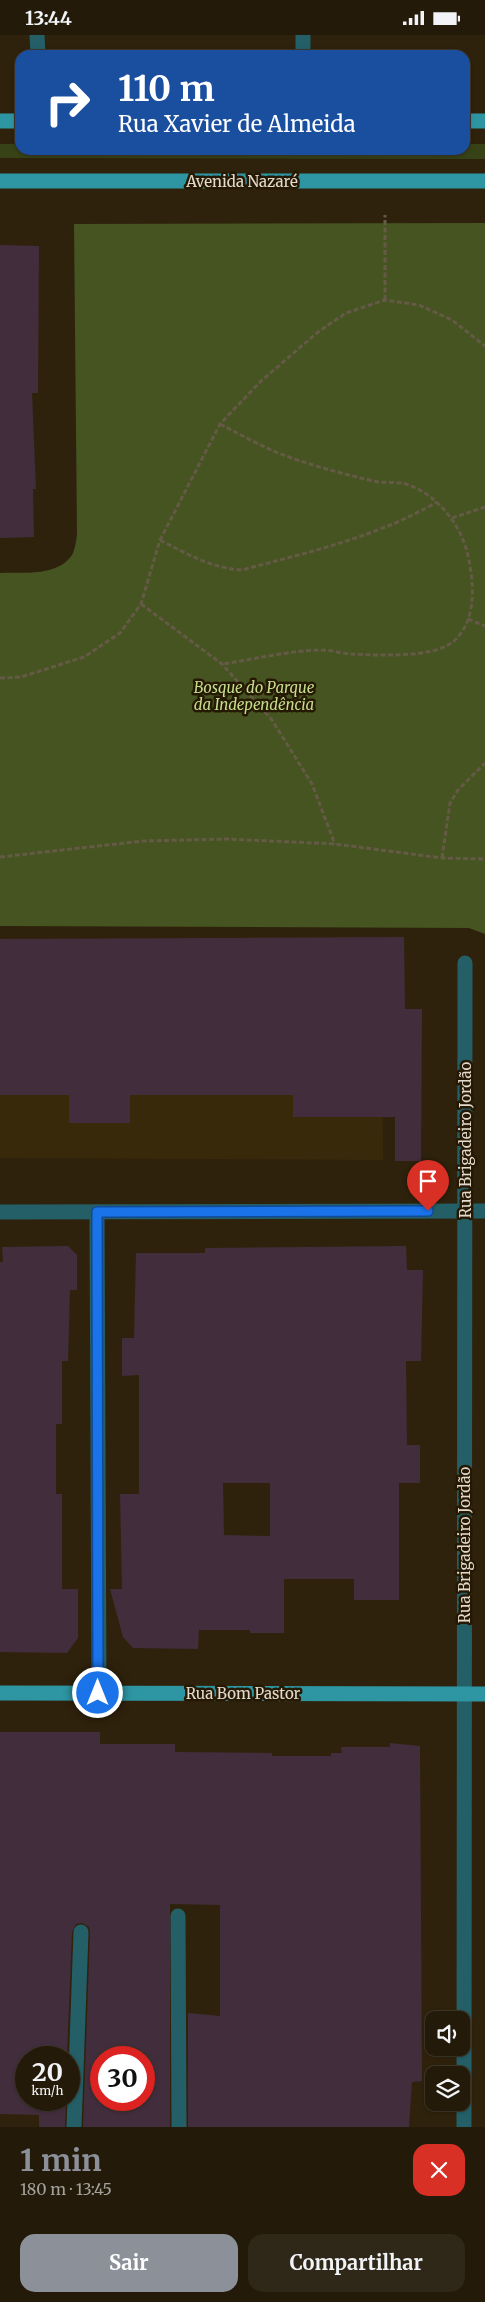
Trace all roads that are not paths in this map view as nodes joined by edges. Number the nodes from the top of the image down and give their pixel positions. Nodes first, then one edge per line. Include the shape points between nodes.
1 (37, 35) edge
2 (304, 35) edge
3 (38, 50) edge
4 (303, 50) edge
5 (0, 121) edge
6 (15, 121) edge
7 (470, 121) edge
8 (485, 121) edge
9 (0, 181) edge
10 (485, 181) edge
11 (465, 963) dead end
12 (465, 1211) junction
13 (485, 1211) edge
14 (0, 1212) edge
15 (97, 1212) junction
16 (0, 1693) edge
17 (98, 1693) junction
18 (464, 1693) junction
19 (485, 1693) edge
20 (178, 1916) dead end
21 (81, 1932) dead end
22 (464, 2125) edge
23 (74, 2127) edge
24 (179, 2127) edge

1 - 3 street
2 - 4 street
5 - 6 main road
7 - 8 main road
9 - 10 main road, Avenida Nazaré
11 - 12 street, Rua Brigadeiro Jordão
12 - 13 street
12 - 15 street
12 - 18 street, Rua Brigadeiro Jordão
14 - 15 street
15 - 17 street
16 - 17 main road, Rua Bom Pastor
17 - 18 main road, Rua Bom Pastor
18 - 19 main road, Rua Bom Pastor
18 - 22 street, Rua Brigadeiro Jordão
20 - 24 street
21 - 23 street

